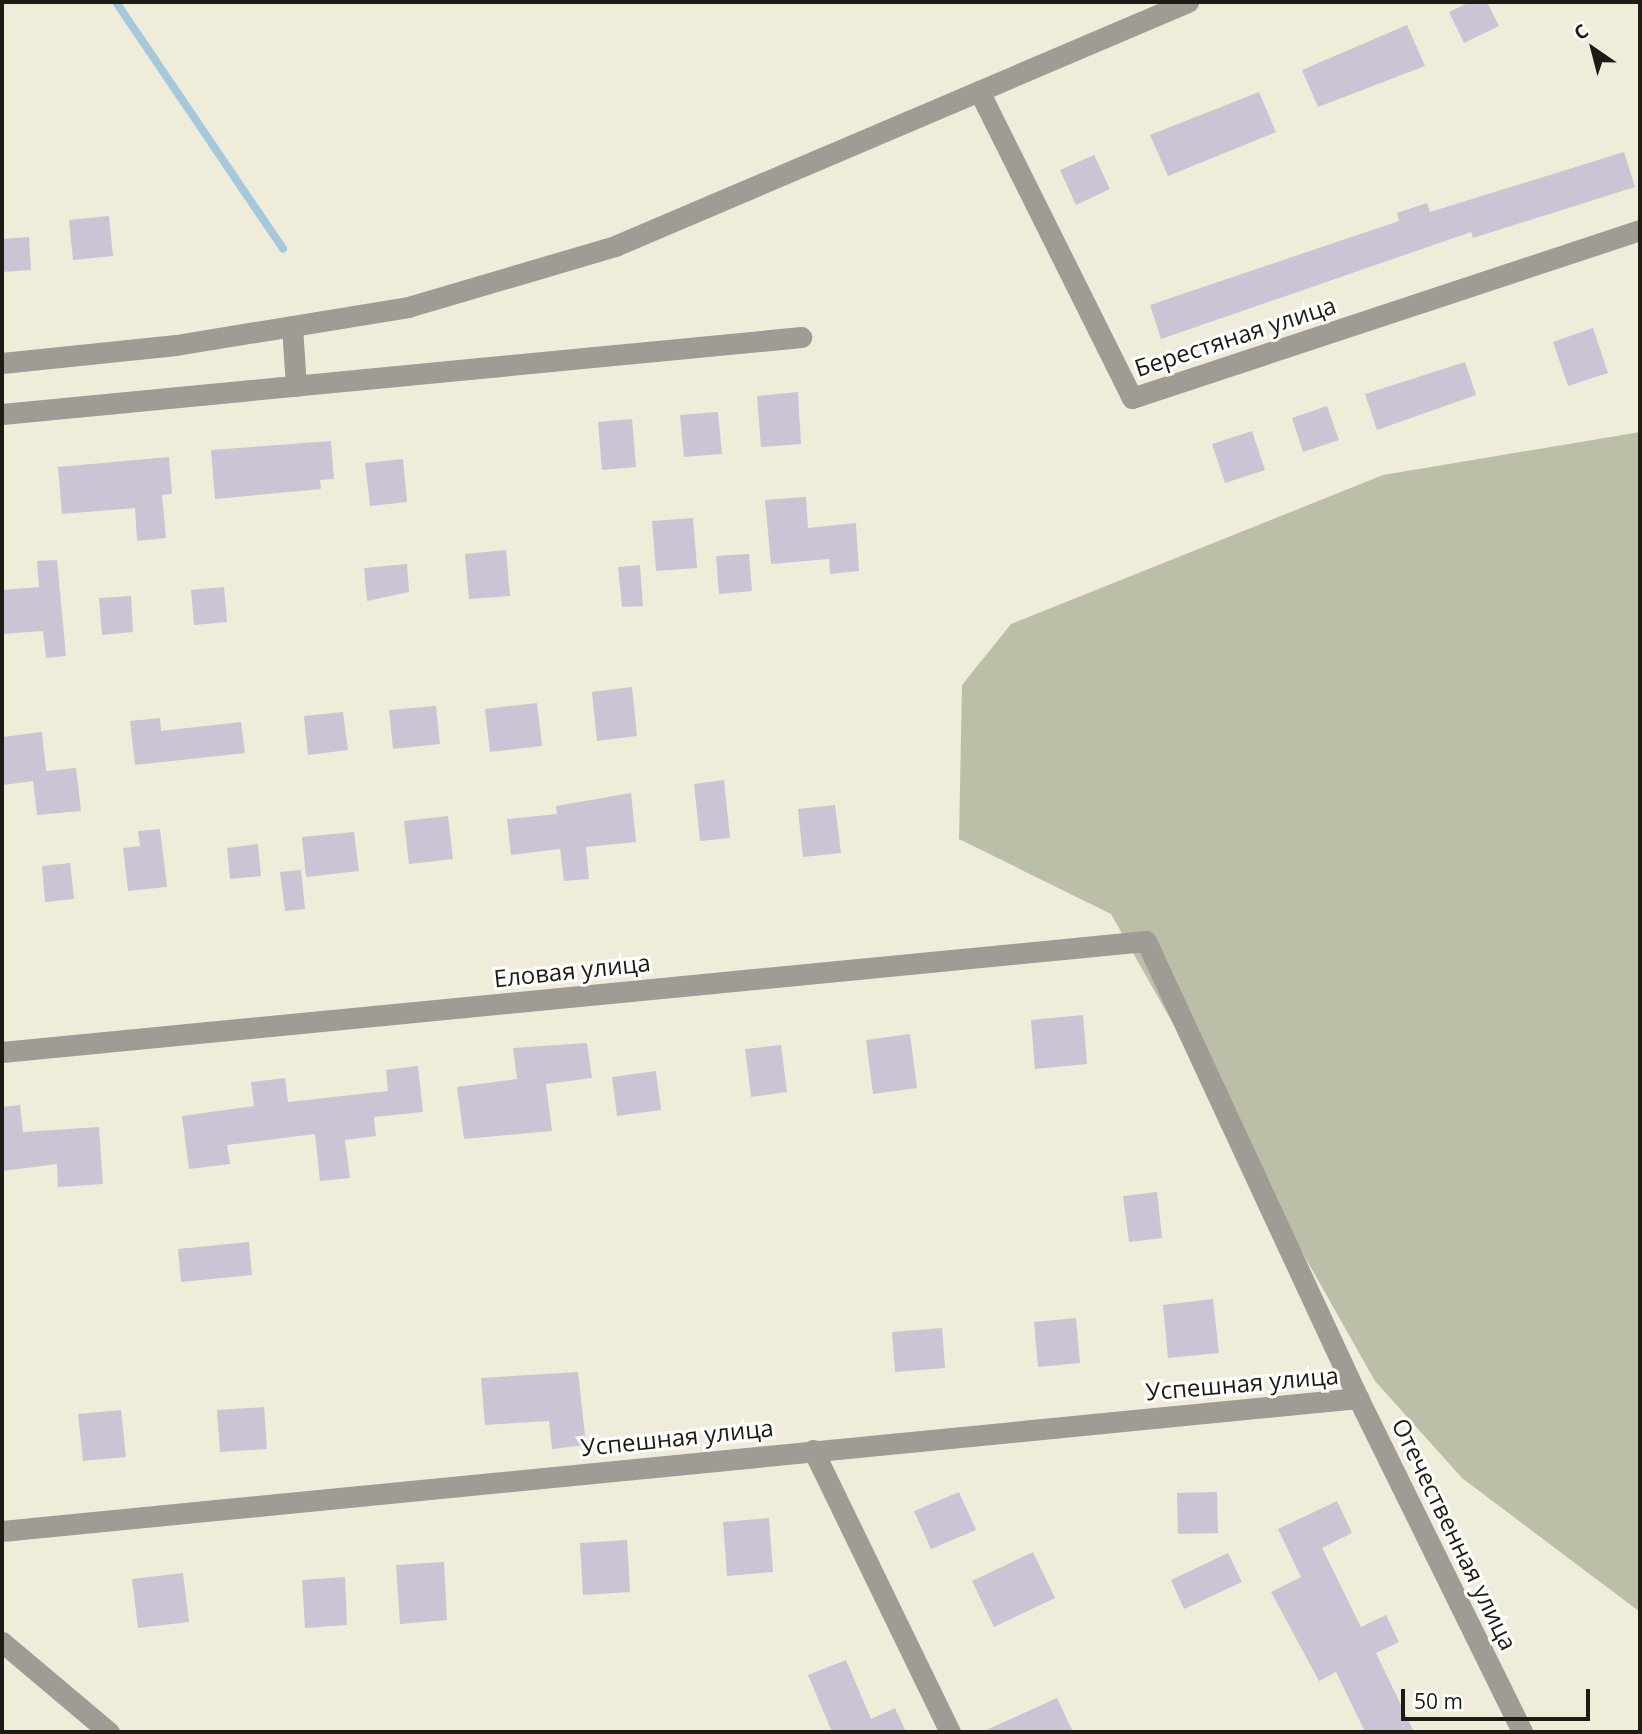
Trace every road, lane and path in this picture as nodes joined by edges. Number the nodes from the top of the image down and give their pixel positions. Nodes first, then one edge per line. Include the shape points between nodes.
1 (1188, 2) edge
2 (979, 91) junction
3 (1640, 230) edge
4 (292, 326) junction
5 (801, 337) dead end
6 (2, 363) edge
7 (296, 387) junction
8 (2, 414) edge
9 (1146, 941) joint
10 (2, 1052) edge
11 (1358, 1398) junction
12 (813, 1450) junction
13 (2, 1531) edge
14 (2, 1643) edge
15 (109, 1732) edge
16 (950, 1732) edge
17 (1522, 1732) edge

1 - 2 street
2 - 3 street, Берестяная улица via 1132,398
2 - 4 street via 615,246 408,307
4 - 6 street
4 - 7 street
5 - 7 street
7 - 8 street
9 - 10 street, Еловая улица
9 - 11 street, Отечественная улица
11 - 12 street, Успешная улица
11 - 17 street, Отечественная улица
12 - 13 street, Успешная улица
12 - 16 street
14 - 15 street

